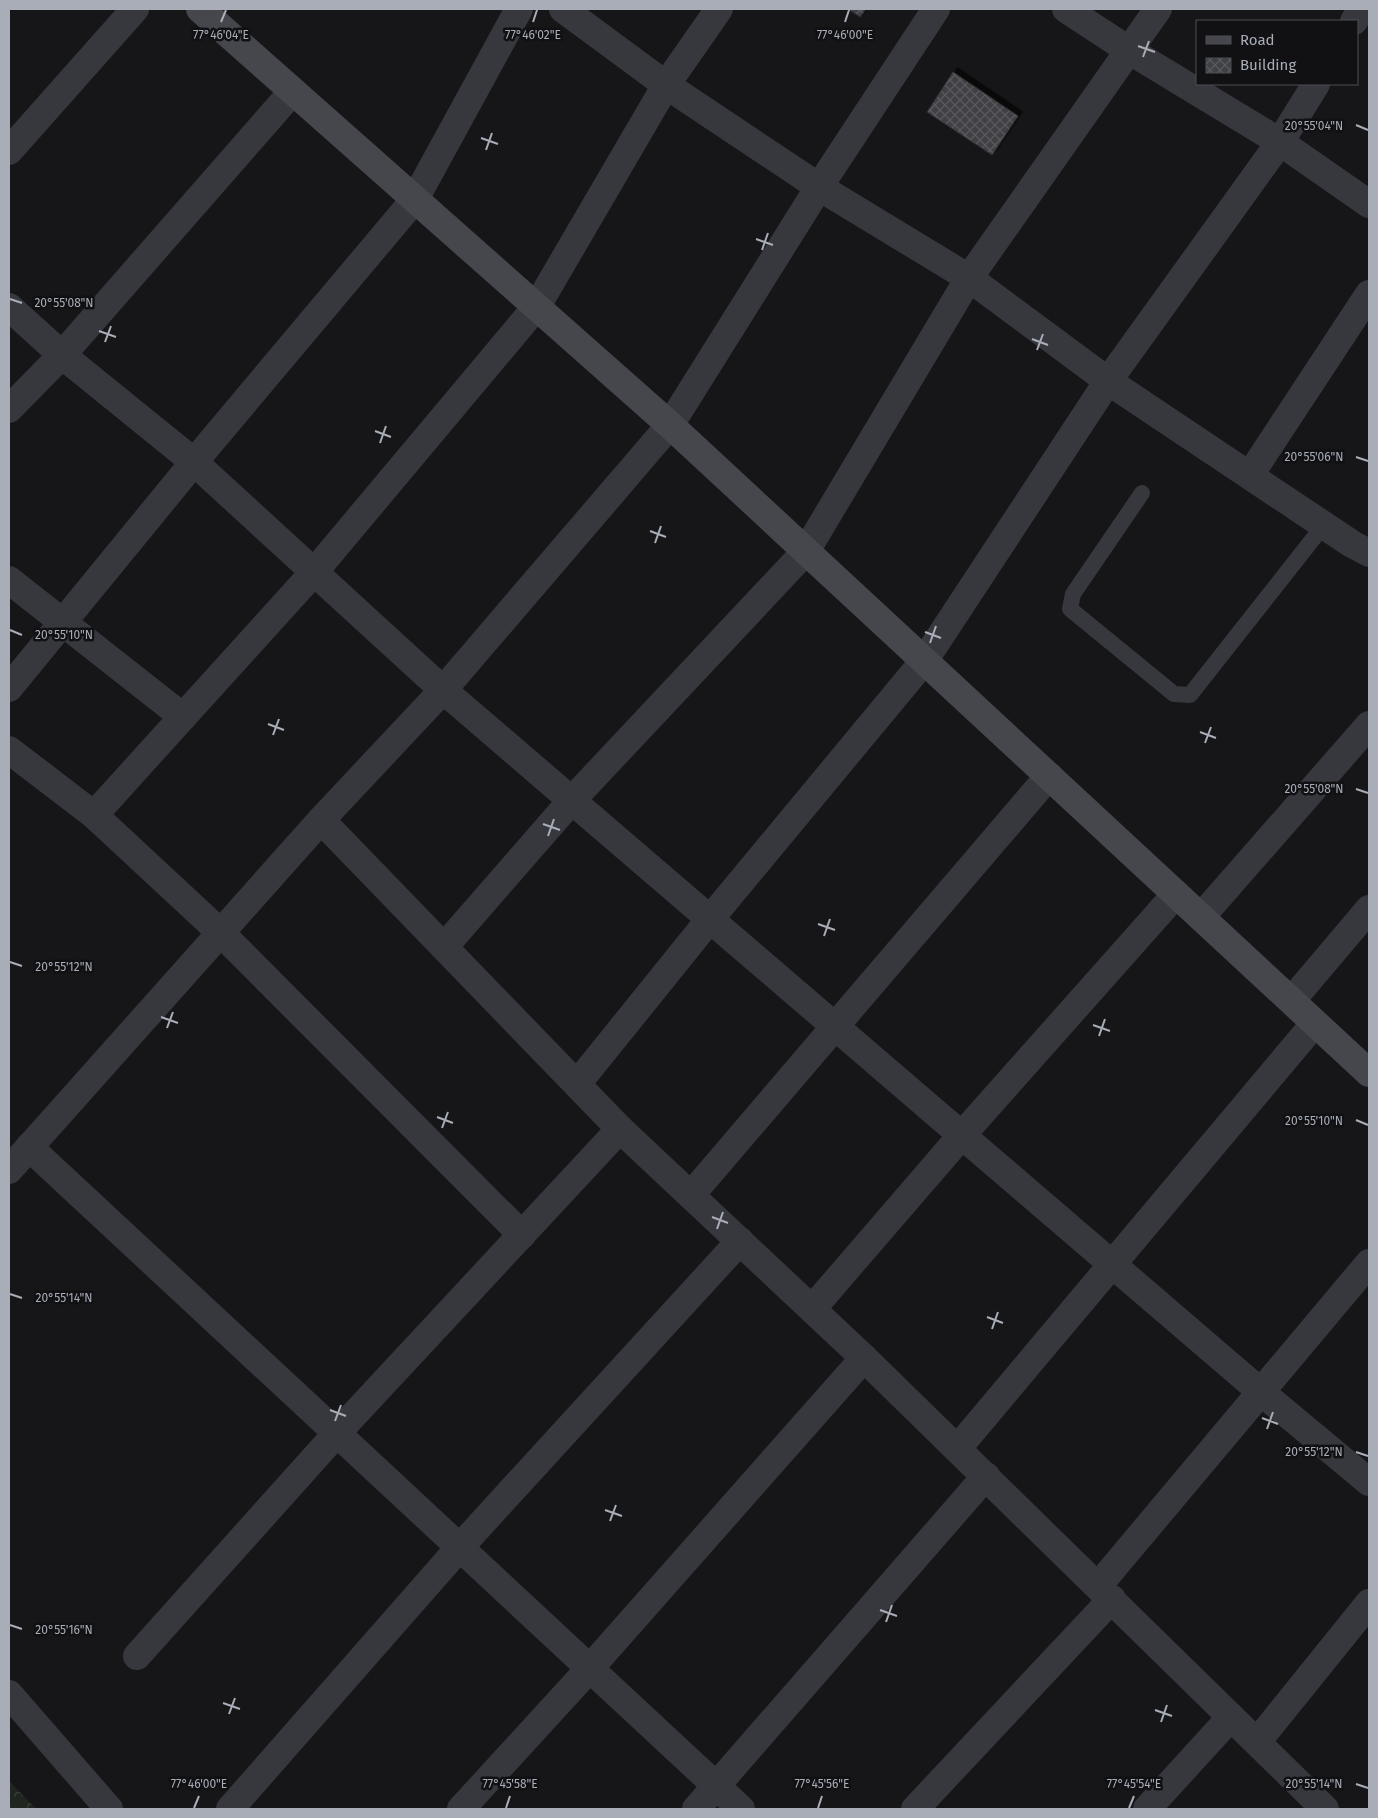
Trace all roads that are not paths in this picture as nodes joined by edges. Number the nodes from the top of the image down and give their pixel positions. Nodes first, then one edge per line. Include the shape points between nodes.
1 (134, 9) edge
2 (200, 9) edge
3 (519, 9) edge
4 (563, 9) edge
5 (719, 9) edge
6 (936, 9) edge
7 (1066, 9) edge
8 (1158, 9) edge
9 (1362, 9) edge
10 (1355, 20) edge
11 (1130, 51) junction
12 (666, 85) junction
13 (1315, 85) edge
14 (293, 90) junction
15 (1280, 142) junction
16 (9, 151) edge
17 (820, 187) junction
18 (415, 199) junction
19 (1369, 204) edge
20 (969, 278) junction
21 (1369, 294) edge
22 (537, 306) junction
23 (9, 308) edge
24 (62, 355) junction
25 (1108, 381) junction
26 (9, 410) edge
27 (670, 425) junction
28 (194, 462) junction
29 (1250, 476) junction
30 (1142, 494) dead end
31 (1324, 525) junction
32 (806, 551) junction
33 (1369, 553) edge
34 (315, 572) junction
35 (9, 580) edge
36 (62, 623) junction
37 (924, 661) junction
38 (9, 688) edge
39 (443, 690) junction
40 (183, 717) junction
41 (1369, 725) edge
42 (9, 750) edge
43 (1049, 776) junction
44 (572, 800) junction
45 (94, 815) junction
46 (321, 820) junction
47 (1176, 894) junction
48 (1369, 909) edge
49 (1201, 917) junction
50 (710, 919) junction
51 (221, 933) junction
52 (444, 947) junction
53 (1292, 1000) junction
54 (1315, 1023) junction
55 (835, 1026) junction
56 (1369, 1072) edge
57 (577, 1084) junction
58 (620, 1129) junction
59 (962, 1134) junction
60 (29, 1147) junction
61 (9, 1170) edge
62 (691, 1195) junction
63 (522, 1235) junction
64 (740, 1241) junction
65 (1369, 1263) edge
66 (1112, 1264) junction
67 (812, 1309) junction
68 (864, 1358) junction
69 (1261, 1392) junction
70 (337, 1432) junction
71 (957, 1449) junction
72 (986, 1476) junction
73 (1369, 1482) edge
74 (460, 1546) junction
75 (1105, 1593) junction
76 (1369, 1603) edge
77 (137, 1656) dead end
78 (590, 1667) junction
79 (9, 1694) edge
80 (1231, 1717) junction
81 (1257, 1742) junction
82 (718, 1785) junction
83 (109, 1809) edge
84 (230, 1809) edge
85 (461, 1809) edge
86 (696, 1809) edge
87 (742, 1809) edge
88 (916, 1809) edge
89 (1147, 1809) edge
90 (1326, 1809) edge

1 - 16 street
2 - 14 main road
3 - 18 street
4 - 12 street
5 - 12 street
6 - 17 street
7 - 11 street
8 - 11 street
9 - 10 street
11 - 15 street
11 - 20 street
12 - 17 street
12 - 22 street
13 - 15 street
14 - 18 main road
14 - 24 street
15 - 19 street
15 - 25 street
17 - 20 street
17 - 27 street
18 - 22 main road
18 - 28 street
20 - 25 street
20 - 32 street
21 - 29 street
22 - 27 main road
22 - 34 street
23 - 24 street
24 - 26 street
24 - 28 street
25 - 29 street
25 - 37 street
27 - 32 main road
27 - 39 street
28 - 34 street
28 - 36 street
29 - 31 street
30 - 31 lane via 1073,594 1070,609 1174,694 1182,696 1190,695
31 - 33 street
32 - 37 main road
32 - 44 street
34 - 39 street
34 - 40 street
35 - 36 street
36 - 38 street
36 - 40 street
37 - 43 main road
37 - 50 street
39 - 44 street
39 - 46 street
40 - 45 street
41 - 49 street
42 - 45 street
43 - 47 main road
43 - 55 street
44 - 50 street
44 - 52 street
45 - 51 street
46 - 51 street
46 - 52 street
47 - 49 main road
47 - 59 street
48 - 53 street
49 - 53 main road
50 - 55 street
50 - 57 street
51 - 60 street
51 - 63 street
52 - 57 street
53 - 54 main road
54 - 56 main road
54 - 66 street
55 - 59 street
55 - 62 street
57 - 58 street
58 - 62 street
58 - 63 street
59 - 66 street
59 - 67 street
60 - 61 street
60 - 70 street
62 - 64 street
63 - 70 street
64 - 67 street
64 - 74 street
65 - 69 street
66 - 69 street
66 - 71 street
67 - 68 street
68 - 71 street
68 - 78 street
69 - 73 street
69 - 75 street
70 - 74 street
70 - 77 street
71 - 72 street
72 - 75 street
72 - 82 street
74 - 78 street
74 - 84 street
75 - 80 street
75 - 88 street
76 - 81 street
78 - 82 street
78 - 85 street
79 - 83 street
80 - 81 street
80 - 89 street
81 - 90 street
82 - 86 street
82 - 87 street

